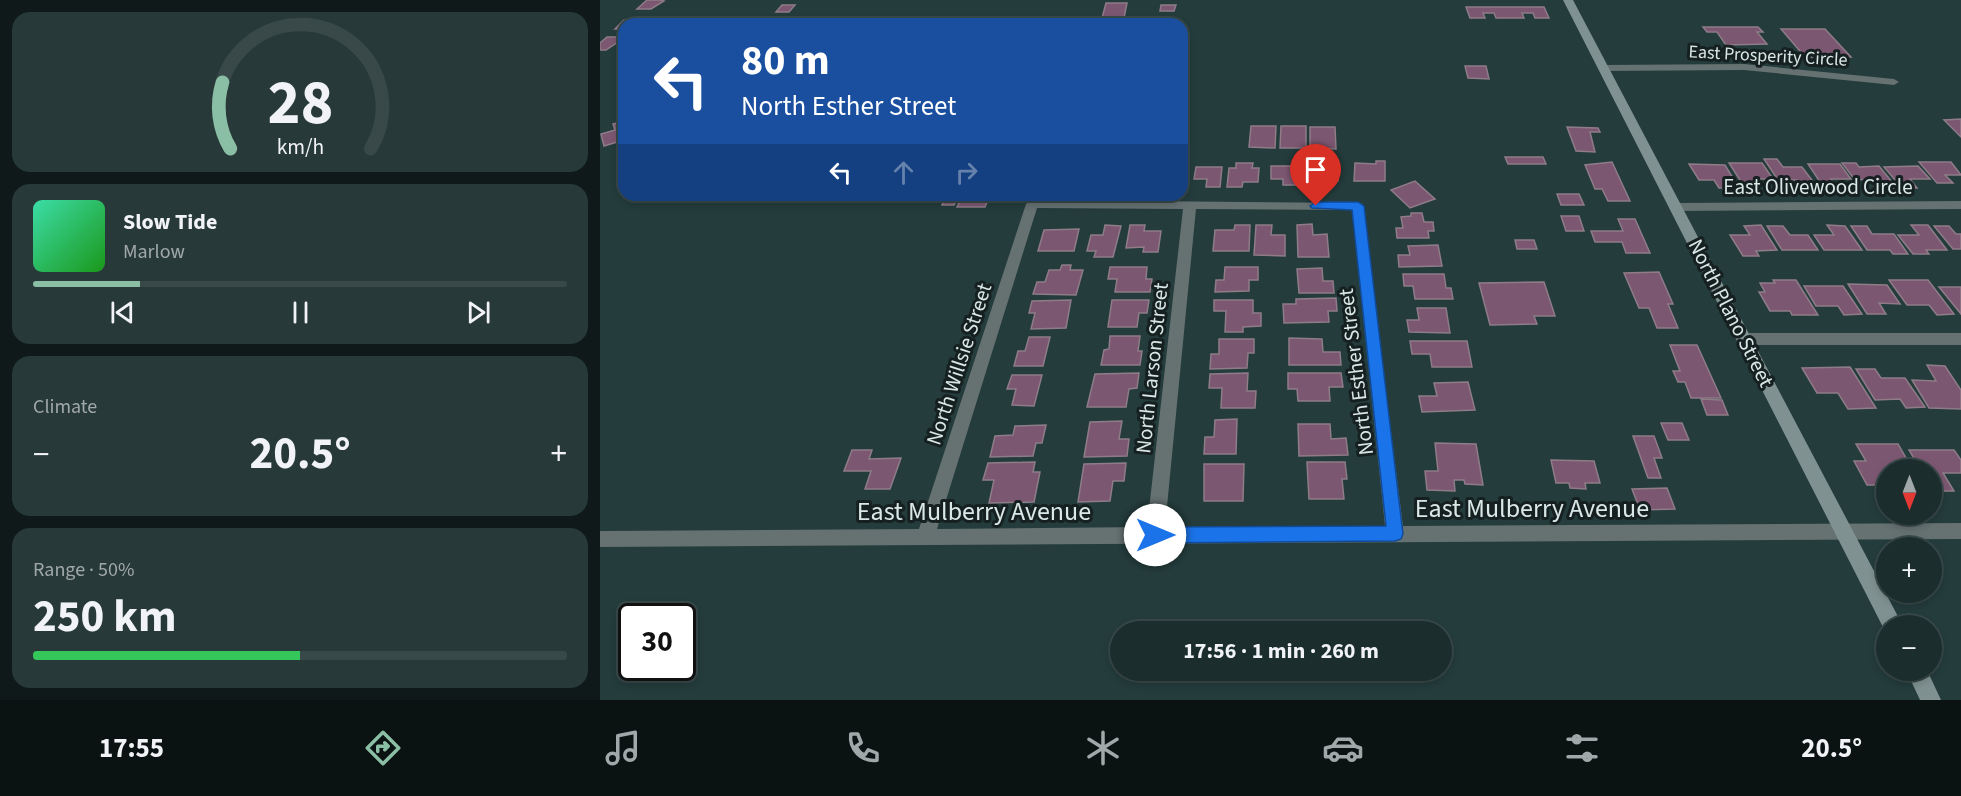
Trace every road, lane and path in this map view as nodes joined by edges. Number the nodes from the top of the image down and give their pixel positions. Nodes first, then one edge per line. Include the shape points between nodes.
1 (1568, 0) edge
2 (1603, 68) junction
3 (1894, 82) dead end
4 (1190, 205) junction
5 (1961, 206) edge
6 (1676, 207) junction
7 (1744, 339) junction
8 (1961, 339) edge
9 (1845, 531) junction
10 (1961, 531) edge
11 (1395, 534) junction
12 (1155, 535) junction
13 (925, 537) junction
14 (600, 538) edge
15 (1887, 615) edge
16 (1922, 681) edge
17 (1931, 700) edge

1 - 2 street, North Plano Street
2 - 3 street, East Prosperity Circle via 1744,67
2 - 6 street, North Plano Street
4 - 11 street, North Esther Street via 1358,206
4 - 12 street, North Larson Street
4 - 13 street, North Willsie Street via 1032,204
5 - 6 street, East Olivewood Circle
6 - 7 street, North Plano Street
7 - 8 street
7 - 9 street, North Plano Street
9 - 10 street, East Mulberry Avenue
9 - 11 street, East Mulberry Avenue
9 - 15 street, North Plano Street
11 - 12 street, East Mulberry Avenue
12 - 13 street, East Mulberry Avenue
13 - 14 street, East Mulberry Avenue
16 - 17 street

